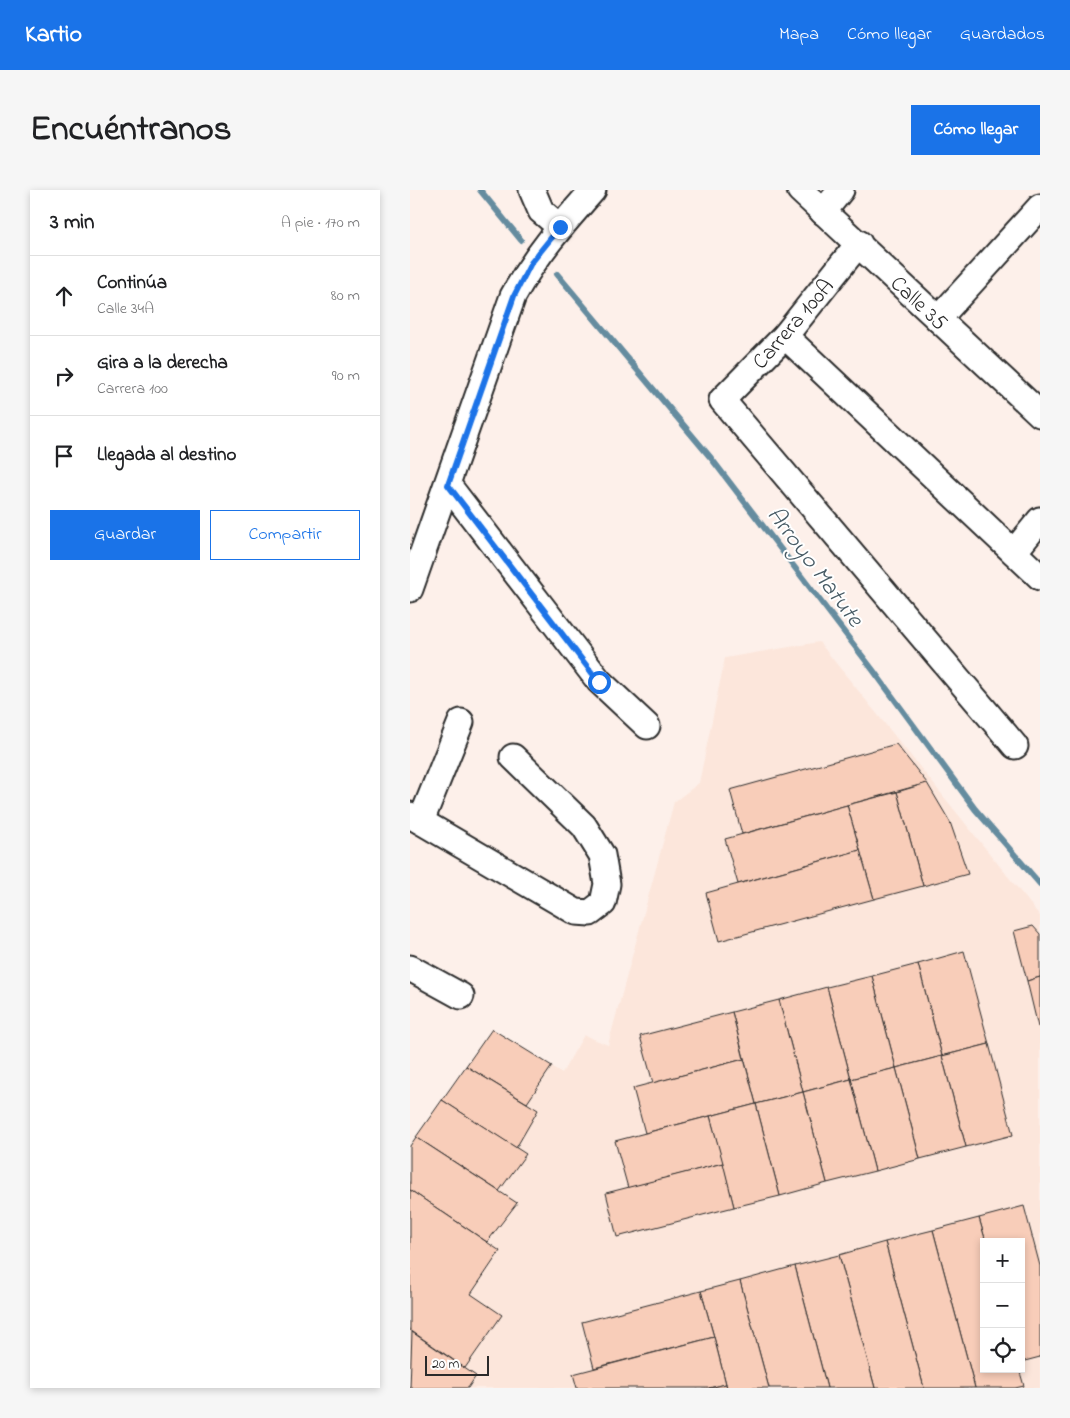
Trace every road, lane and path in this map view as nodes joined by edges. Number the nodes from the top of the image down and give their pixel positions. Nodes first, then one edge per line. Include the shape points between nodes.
1 (532, 190) edge
2 (593, 190) edge
3 (800, 190) edge
4 (842, 190) edge
5 (1040, 207) edge
6 (823, 212) junction
7 (560, 227) junction
8 (859, 243) junction
9 (938, 319) junction
10 (785, 336) junction
11 (1040, 414) edge
12 (448, 485) junction
13 (1040, 520) edge
14 (1014, 552) junction
15 (1040, 577) edge
16 (410, 589) edge
17 (461, 722) dead end
18 (647, 726) dead end
19 (1015, 746) dead end
20 (513, 757) dead end
21 (415, 818) edge
22 (410, 968) edge
23 (461, 996) dead end

1 - 7 street via 541,210
2 - 7 street
3 - 6 street, Calle 35
4 - 6 street
5 - 9 street
6 - 8 street, Calle 35
7 - 12 street via 531,263 514,296
8 - 9 street, Calle 35
8 - 10 street, Carrera 100A
9 - 11 street, Calle 35
10 - 14 street
10 - 19 street, Carrera 100A via 722,400
12 - 16 street
12 - 18 street via 599,682
13 - 14 street
14 - 15 street
17 - 21 street
20 - 21 street via 584,826 602,855 607,884 603,903 590,913 576,912
22 - 23 street

